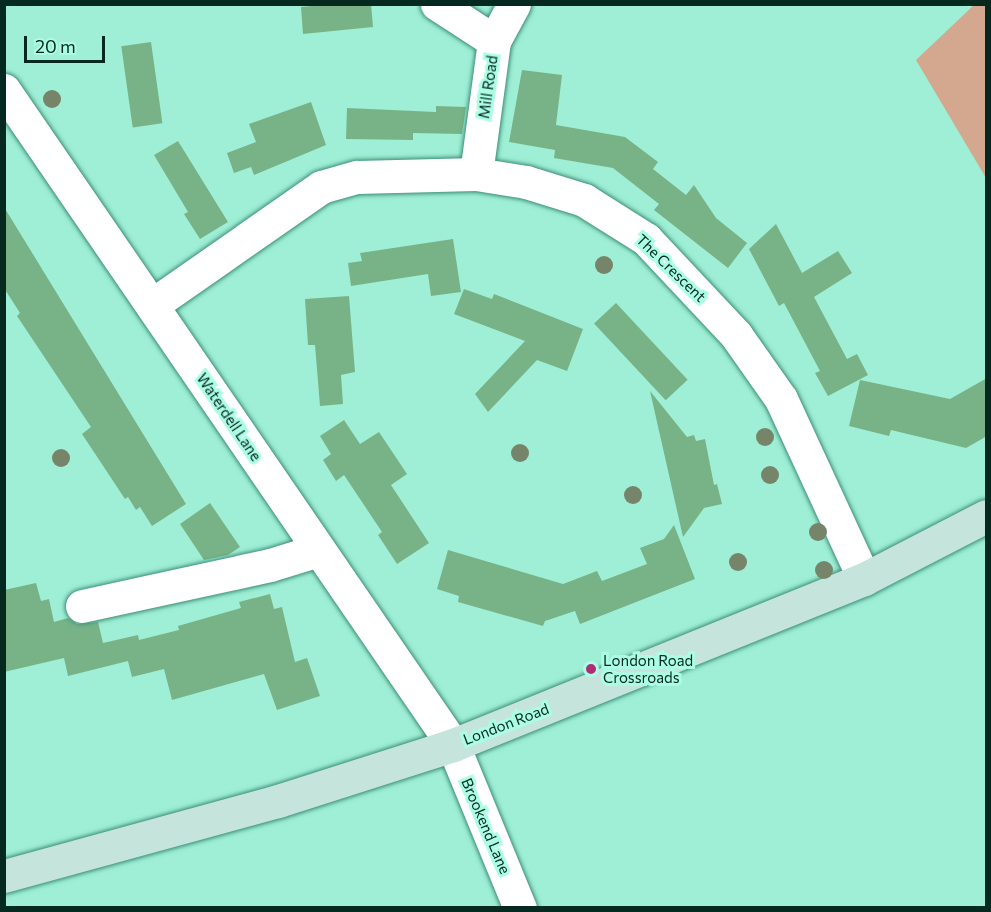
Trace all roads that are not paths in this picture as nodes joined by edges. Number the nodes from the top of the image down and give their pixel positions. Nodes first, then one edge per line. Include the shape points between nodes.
1 (437, 4) edge
2 (514, 4) edge
3 (494, 41) junction
4 (4, 90) edge
5 (476, 174) junction
6 (152, 305) junction
7 (987, 516) edge
8 (319, 550) junction
9 (864, 579) junction
10 (82, 606) dead end
11 (453, 745) junction
12 (4, 876) edge
13 (520, 908) edge

1 - 3 street
2 - 3 street, Mill Road
3 - 5 street, Mill Road
4 - 6 street, Waterdell Lane
5 - 6 street, The Crescent via 357,177 321,187
5 - 9 street, The Crescent via 526,182 584,200 646,239 699,293 736,335 781,399
6 - 8 street, Waterdell Lane
7 - 9 main road, London Road
8 - 10 street via 270,565
8 - 11 street, Waterdell Lane
9 - 11 main road, London Road
11 - 12 main road, London Road via 278,801
11 - 13 street, Brookend Lane

